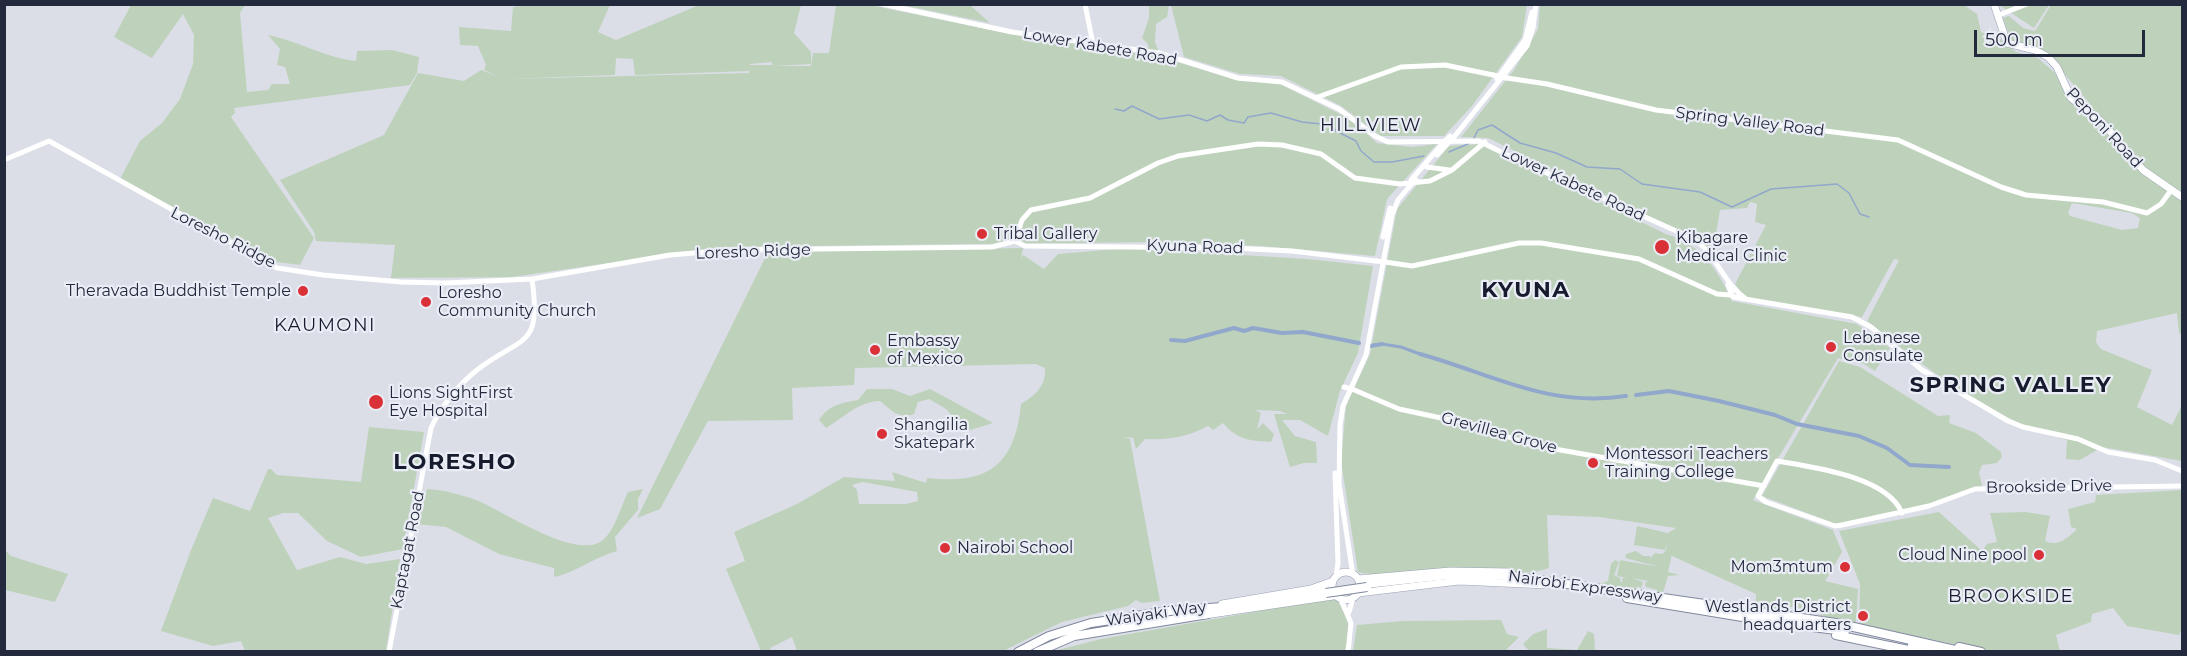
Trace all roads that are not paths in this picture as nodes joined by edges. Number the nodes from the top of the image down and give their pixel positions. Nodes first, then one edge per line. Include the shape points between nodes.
1 (882, 4) edge
2 (1085, 4) edge
3 (1534, 4) edge
4 (1994, 4) edge
5 (2027, 4) edge
6 (1999, 15) junction
7 (1093, 44) junction
8 (1316, 98) junction
9 (1485, 142) junction
10 (1446, 143) junction
11 (1437, 156) junction
12 (4, 160) edge
13 (1427, 167) junction
14 (1438, 168) junction
15 (1450, 170) junction
16 (1440, 176) junction
17 (1410, 184) junction
18 (2172, 189) junction
19 (2182, 197) edge
20 (1015, 241) junction
21 (532, 279) junction
22 (1734, 293) junction
23 (1344, 387) dead end
24 (2173, 468) junction
25 (2182, 471) edge
26 (2182, 476) edge
27 (1764, 486) junction
28 (2182, 486) edge
29 (1339, 508) junction
30 (1902, 513) junction
31 (1484, 576) junction
32 (1356, 577) junction
33 (1334, 578) junction
34 (1369, 579) junction
35 (1542, 582) junction
36 (1311, 589) junction
37 (1372, 590) junction
38 (1332, 596) junction
39 (1356, 596) junction
40 (1238, 607) junction
41 (1204, 612) junction
42 (1349, 613) junction
43 (1753, 619) junction
44 (1901, 639) junction
45 (389, 651) edge
46 (1018, 651) edge
47 (1036, 651) edge
48 (1348, 651) edge
49 (1918, 651) edge
50 (1932, 651) edge
51 (1946, 651) edge
52 (1964, 651) edge
53 (1981, 651) edge

1 - 7 main road, Lower Kabete Road via 967,24
2 - 7 main road
3 - 10 main road, bridge via 1530,27 1519,50
4 - 6 main road, Peponi Road
5 - 6 main road
6 - 18 main road, Peponi Road via 2007,43 2048,57 2071,98 2102,122 2144,170
7 - 8 main road, Lower Kabete Road via 1159,53 1238,78 1282,82
8 - 9 main road, Lower Kabete Road via 1354,118 1385,141
8 - 18 main road, Spring Valley Road, bridge via 1401,67 1445,65 1656,110 1898,140 2001,187 2037,197 2103,202 2147,213 2161,204
9 - 15 main road
9 - 22 main road, Lower Kabete Road via 1694,239 1708,251
10 - 11 main road
10 - 17 main road
11 - 13 main road
11 - 14 main road
12 - 21 main road, Loresho Ridge via 44,142 53,142 277,267 409,283
13 - 14 main road
13 - 17 main road
14 - 15 main road
14 - 16 main road
15 - 16 main road
16 - 20 main road via 1400,184 1355,178 1321,154 1276,144 1187,154 1165,160 1090,198 1033,209 1022,219
17 - 29 main road via 1388,214 1362,357 1339,407 1335,449
18 - 19 main road, Peponi Road
20 - 21 main road, Loresho Ridge via 989,247 731,250 670,255
20 - 22 main road, Kyuna Road, bridge via 1025,246 1143,245 1292,251 1412,266 1519,243 1541,243 1639,259 1717,294
21 - 45 main road, Kaptagat Road via 536,311 526,338 465,380 431,428
22 - 24 main road via 1848,316 1863,322 1922,369 2008,421
23 - 27 main road, Grevillea Grove, bridge via 1399,409 1473,425 1532,445
24 - 25 main road
24 - 26 main road
27 - 30 main road, Brookside Drive via 1758,496 1766,502 1835,526
27 - 30 main road via 1777,461 1846,474 1894,501
28 - 30 main road, Brookside Drive via 1975,489
29 - 32 main road
29 - 33 main road
31 - 35 highway, Nairobi Expressway
31 - 38 highway, Nairobi Expressway, bridge via 1408,581
31 - 40 highway, Nairobi Expressway, bridge via 1407,578
32 - 33 main road, Waiyaki Way via 1342,573
32 - 34 main road
32 - 39 main road
33 - 36 main road, Waiyaki Way
33 - 38 main road
34 - 35 main road via 1479,571 1516,573
34 - 37 main road via 1363,586
35 - 37 main road via 1459,581
35 - 43 highway, Nairobi Expressway
35 - 44 highway, Nairobi Expressway via 1836,623
36 - 38 main road via 1327,587
36 - 41 main road, Waiyaki Way via 1207,606
37 - 39 main road
38 - 39 main road, Waiyaki Way
38 - 40 highway
38 - 41 main road, Waiyaki Way
38 - 42 main road
39 - 42 main road
40 - 41 highway, Nairobi Expressway
41 - 46 highway, Waiyaki Way via 1169,611 1091,623
41 - 47 highway, Waiyaki Way via 1074,636
42 - 48 main road
43 - 44 highway, Nairobi Expressway
43 - 49 highway via 1778,627
44 - 50 highway
44 - 51 highway, Nairobi Expressway
44 - 52 highway, Nairobi Expressway
44 - 53 highway

